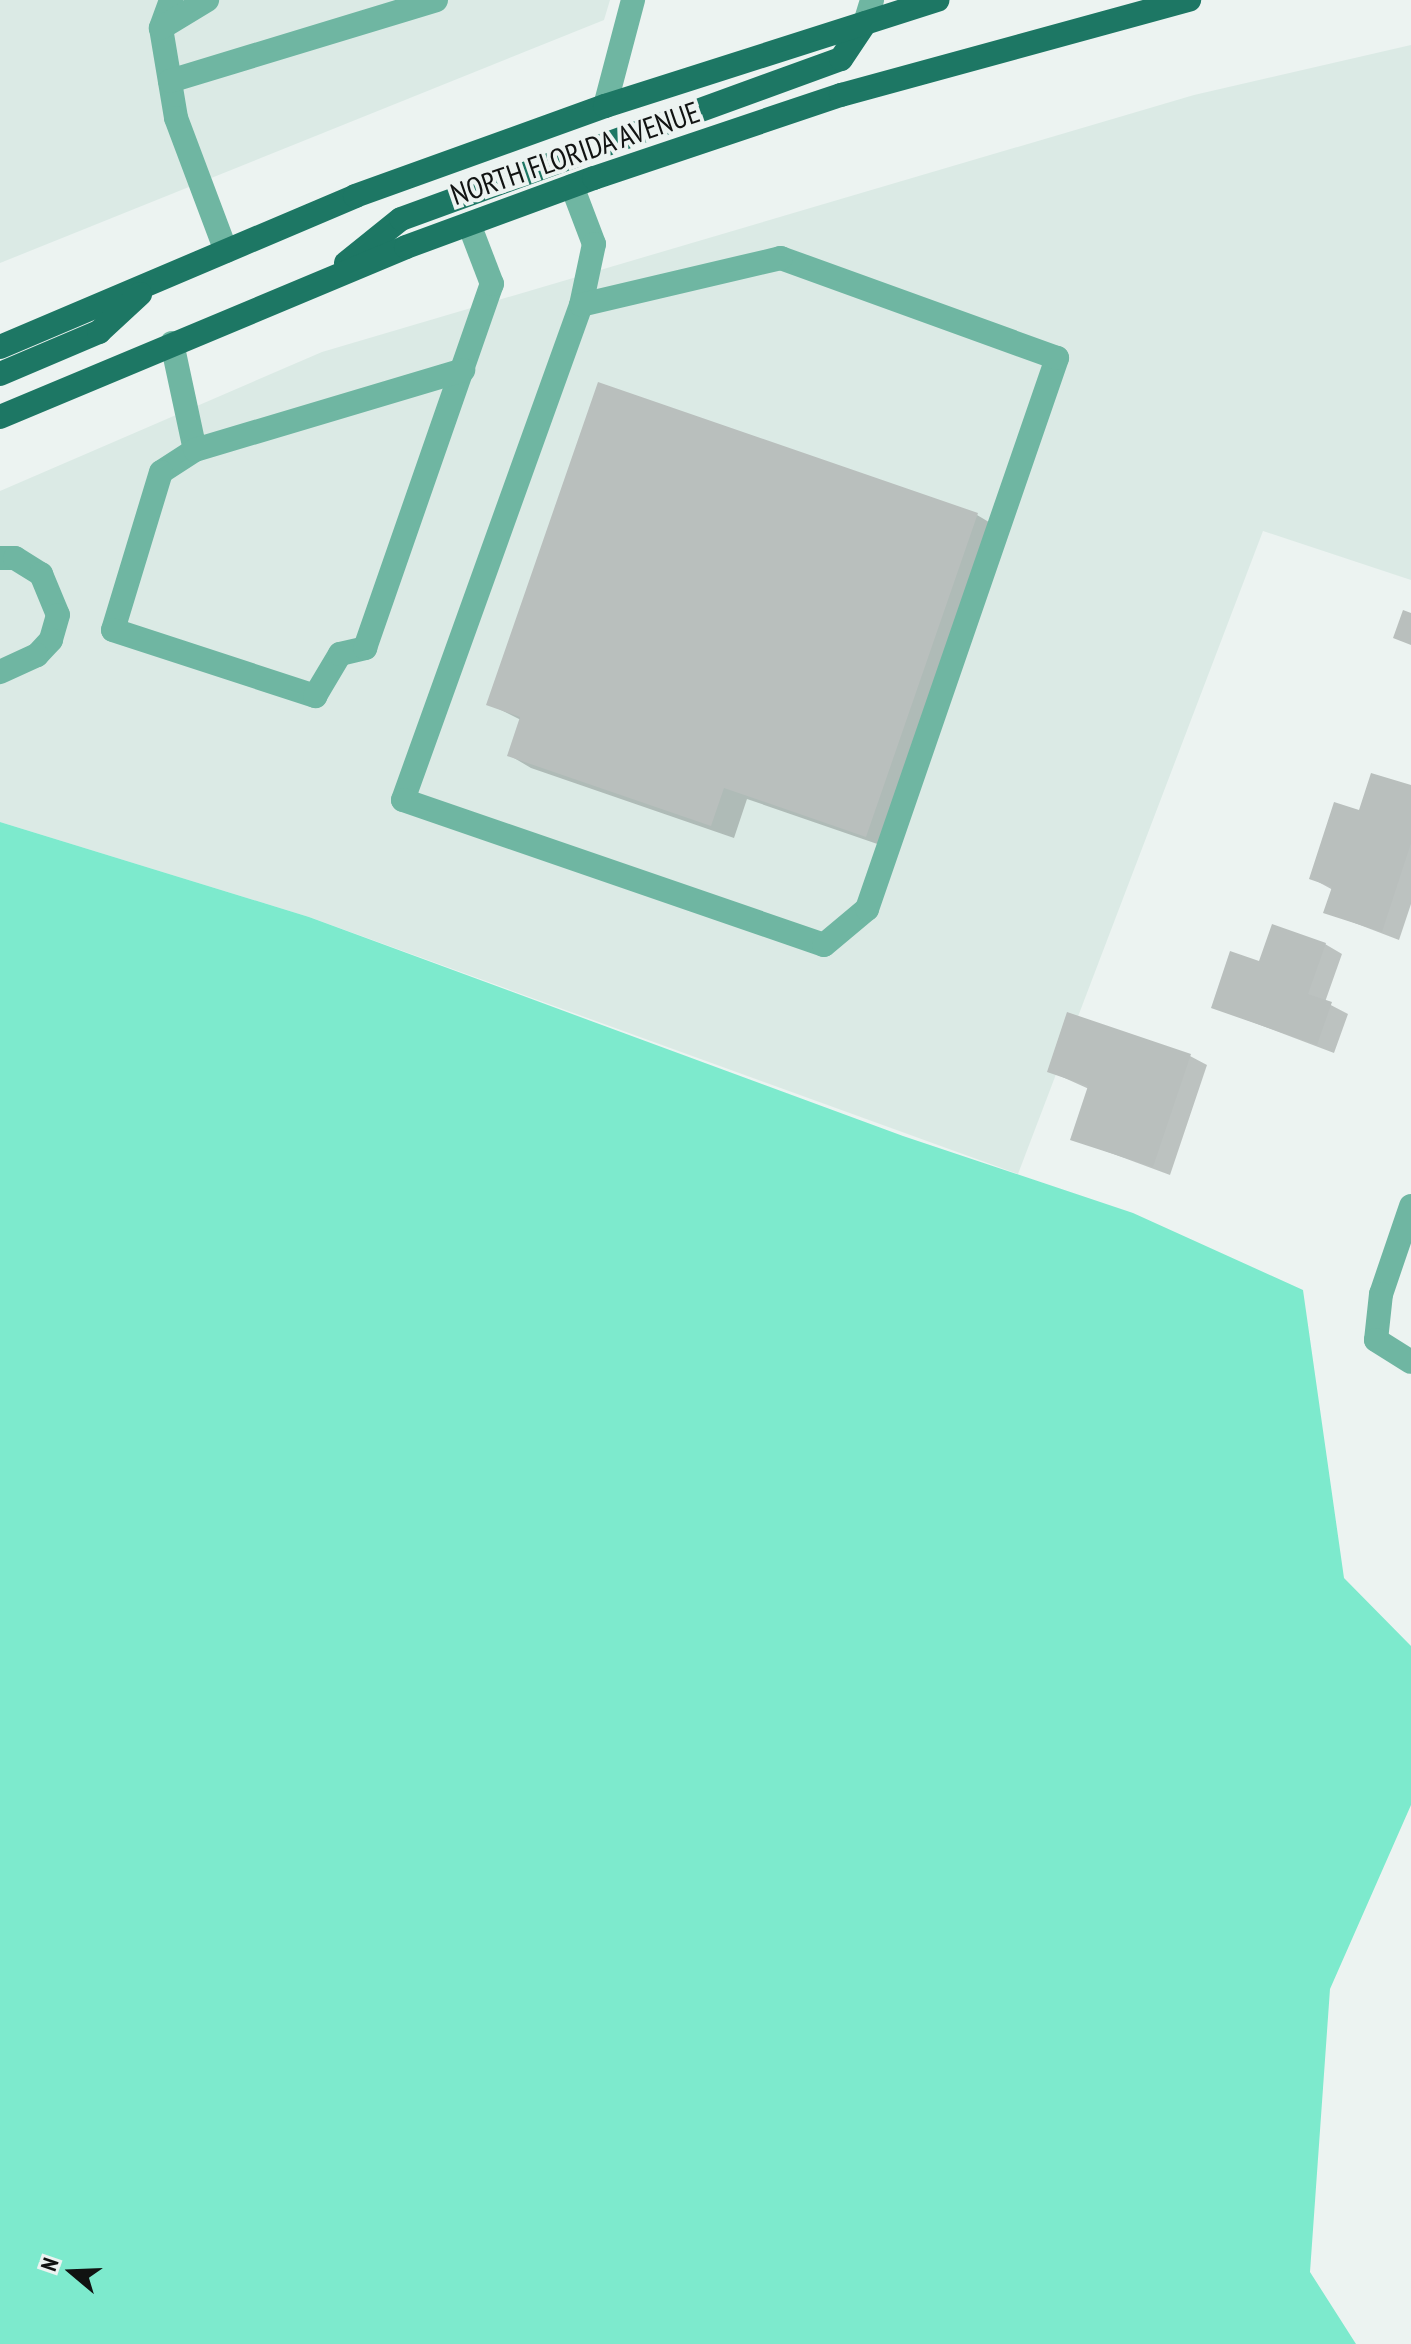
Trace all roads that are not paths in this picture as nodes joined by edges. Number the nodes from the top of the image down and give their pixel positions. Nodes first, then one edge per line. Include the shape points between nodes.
1 (171, 0) edge
2 (207, 0) edge
3 (436, 0) edge
4 (633, 0) edge
5 (937, 0) edge
6 (1189, 0) edge
7 (869, 11) edge
8 (161, 28) junction
9 (170, 81) junction
10 (605, 106) junction
11 (572, 186) junction
12 (469, 224) junction
13 (226, 251) junction
14 (154, 282) junction
15 (322, 282) junction
16 (581, 305) junction
17 (172, 343) junction
18 (0, 347) edge
19 (463, 370) junction
20 (0, 374) edge
21 (0, 417) edge
22 (195, 450) junction
23 (0, 558) edge
24 (0, 672) edge
25 (1411, 1206) edge
26 (1411, 1362) edge

1 - 8 street
2 - 8 street
3 - 9 street
4 - 10 street
5 - 7 main road, NORTH FLORIDA AVENUE
6 - 11 main road, NORTH FLORIDA AVENUE via 841,95
7 - 10 main road, NORTH FLORIDA AVENUE
7 - 15 main road via 841,59 401,219
8 - 9 street
9 - 13 street via 176,118
10 - 13 main road, NORTH FLORIDA AVENUE via 355,196
11 - 12 main road, NORTH FLORIDA AVENUE
11 - 16 street via 594,244
12 - 15 main road, NORTH FLORIDA AVENUE
12 - 19 street via 492,284
13 - 14 main road, NORTH FLORIDA AVENUE
14 - 18 main road, NORTH FLORIDA AVENUE
14 - 20 main road via 99,332
15 - 17 main road, NORTH FLORIDA AVENUE
16 - 16 street via 403,800 824,945 867,909 1057,358 781,258
17 - 21 main road, NORTH FLORIDA AVENUE
17 - 22 street
19 - 22 street
19 - 22 street via 365,648 340,654 315,696 113,630 161,472
23 - 24 street via 15,558 41,574 58,615 51,640 37,655
25 - 26 street via 1381,1294 1376,1340

